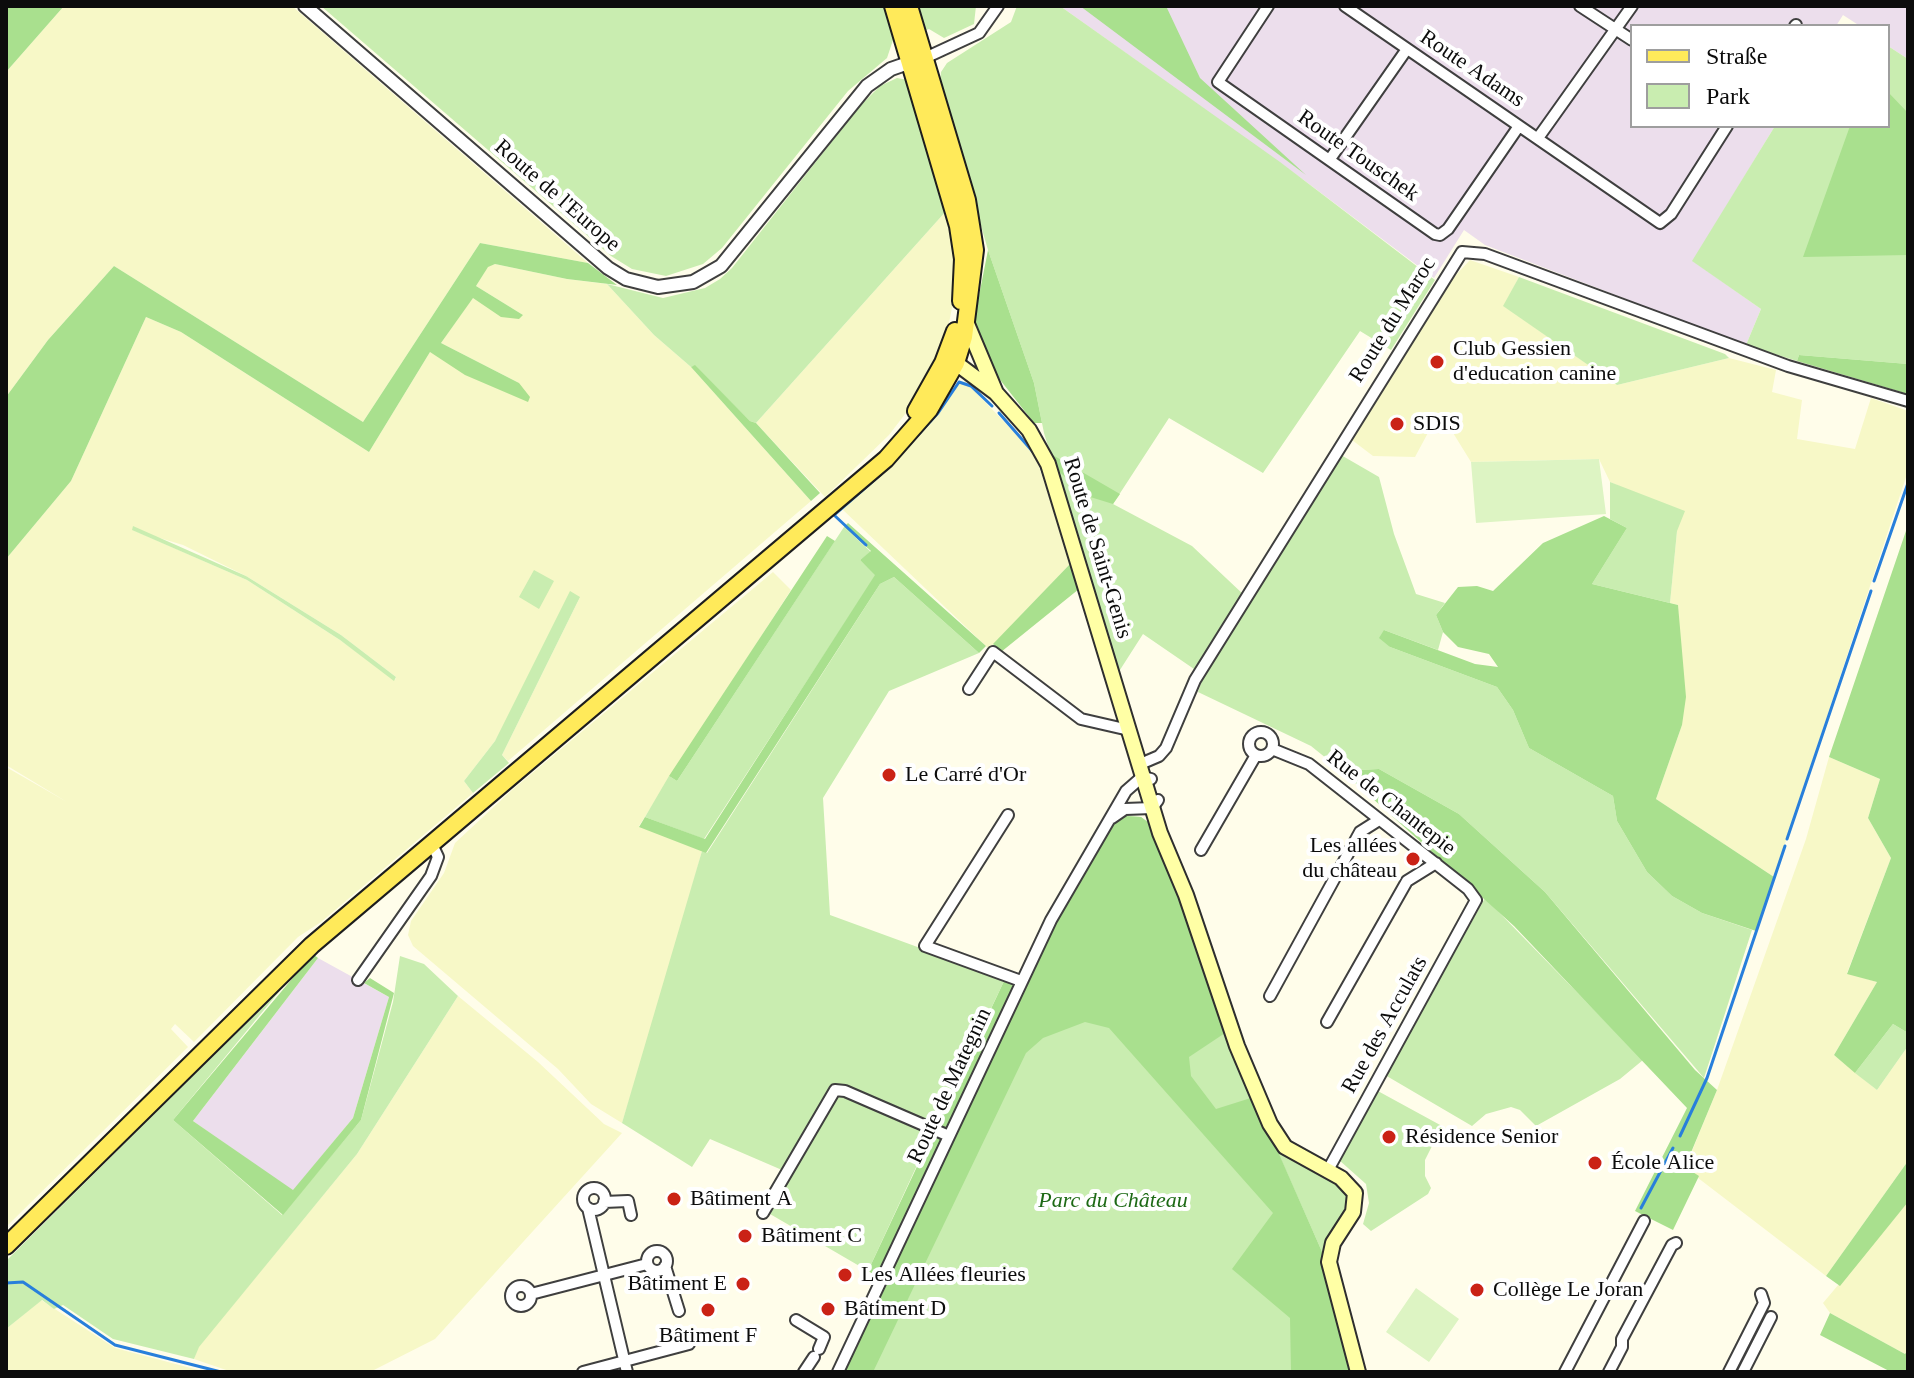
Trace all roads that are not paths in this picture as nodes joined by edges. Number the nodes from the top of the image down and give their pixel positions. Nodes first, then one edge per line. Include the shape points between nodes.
1 (305, 6) edge
2 (893, 6) edge
3 (909, 6) edge
4 (998, 6) edge
5 (1268, 6) edge
6 (1345, 6) edge
7 (1580, 6) edge
8 (1632, 6) edge
9 (1616, 30) junction
10 (1630, 39) edge
11 (1407, 49) junction
12 (918, 60) junction
13 (1519, 126) junction
14 (1726, 128) edge
15 (1538, 138) junction
16 (1330, 159) junction
17 (967, 324) junction
18 (956, 352) junction
19 (978, 355) junction
20 (996, 393) junction
21 (1908, 401) edge
22 (969, 689) dead end
23 (1123, 710) junction
24 (1108, 724) junction
25 (1129, 730) junction
26 (1272, 749) junction
27 (1256, 755) junction
28 (1144, 771) junction
29 (1155, 804) junction
30 (1008, 815) dead end
31 (1379, 820) junction
32 (1108, 822) junction
33 (431, 842) junction
34 (1201, 850) dead end
35 (1436, 863) junction
36 (1476, 900) joint
37 (358, 980) dead end
38 (1021, 981) junction
39 (1270, 996) dead end
40 (1327, 1022) dead end
41 (949, 1136) junction
42 (1330, 1167) junction
43 (604, 1202) junction
44 (588, 1208) junction
45 (763, 1213) dead end
46 (631, 1215) dead end
47 (1644, 1221) dead end
48 (1676, 1243) dead end
49 (6, 1246) edge
50 (647, 1264) junction
51 (665, 1266) junction
52 (602, 1275) junction
53 (531, 1294) dead end
54 (1761, 1294) dead end
55 (679, 1311) dead end
56 (1771, 1317) dead end
57 (796, 1320) dead end
58 (689, 1344) dead end
59 (625, 1367) edge
60 (583, 1372) edge
61 (804, 1372) edge
62 (838, 1372) edge
63 (1358, 1372) edge
64 (1364, 1372) edge
65 (1565, 1372) edge
66 (1609, 1372) edge
67 (1729, 1372) edge
68 (1743, 1372) edge

1 - 12 street, Route de l'Europe via 600,262 650,287 693,282 721,266 867,86 891,69
2 - 12 main road
3 - 12 main road
4 - 12 street via 979,33
5 - 16 street, Route Touschek via 1218,82
6 - 11 street, Route Adams
7 - 9 street
8 - 9 street
9 - 10 street
9 - 15 street
11 - 13 street, Route Adams
11 - 16 street
12 - 17 main road via 971,216 975,264
12 - 18 main road via 961,242
13 - 15 street, Route Adams
13 - 16 street, Route Touschek via 1440,235
14 - 15 street, Route Adams via 1660,223
17 - 18 main road
17 - 19 main road, Route de Saint-Genis
18 - 19 main road
18 - 20 main road, Route de Saint-Genis
18 - 33 main road via 921,422 886,459
19 - 20 main road, Route de Saint-Genis
20 - 23 main road, Route de Saint-Genis via 1045,455
21 - 28 street, Route du Maroc via 1788,366 1485,254 1462,252 1195,680 1166,748
22 - 24 street via 993,652 1081,719
23 - 24 street
23 - 25 main road, Route de Saint-Genis
24 - 25 street
25 - 28 main road, Route de Saint-Genis
26 - 27 street
26 - 27 street via 1269,736 1258,733 1249,744
26 - 31 street, Rue de Chantepie via 1309,764
27 - 34 street
28 - 29 main road, Route de Saint-Genis
28 - 32 street, Route de Mategnin
29 - 32 street via 1125,809
29 - 42 main road, Route de Saint-Genis via 1228,1012 1283,1133
30 - 38 street via 925,946
31 - 35 street, Rue de Chantepie
31 - 39 street via 1360,832
32 - 38 street, Route de Mategnin
33 - 37 street via 438,857 431,876
33 - 49 main road via 285,970
35 - 36 street, Rue de Chantepie
35 - 40 street via 1407,881
36 - 42 street, Rue des Acculats
38 - 41 street, Route de Mategnin
41 - 45 street via 835,1090
41 - 62 street, Route de Mategnin
42 - 63 main road, Route de Saint-Genis via 1356,1199 1329,1262
42 - 64 main road, Route de Saint-Genis via 1359,1181 1366,1197 1338,1265
43 - 44 street
43 - 44 street via 602,1192 593,1188 584,1195
43 - 46 street via 628,1201
44 - 52 street
47 - 65 street
48 - 66 street
50 - 51 street via 657,1271
50 - 51 street via 648,1256 658,1251 667,1259
50 - 52 street
51 - 55 street
52 - 53 street
52 - 59 street
54 - 67 street via 1764,1303
56 - 68 street
57 - 61 street via 824,1337
58 - 59 street
59 - 60 street

